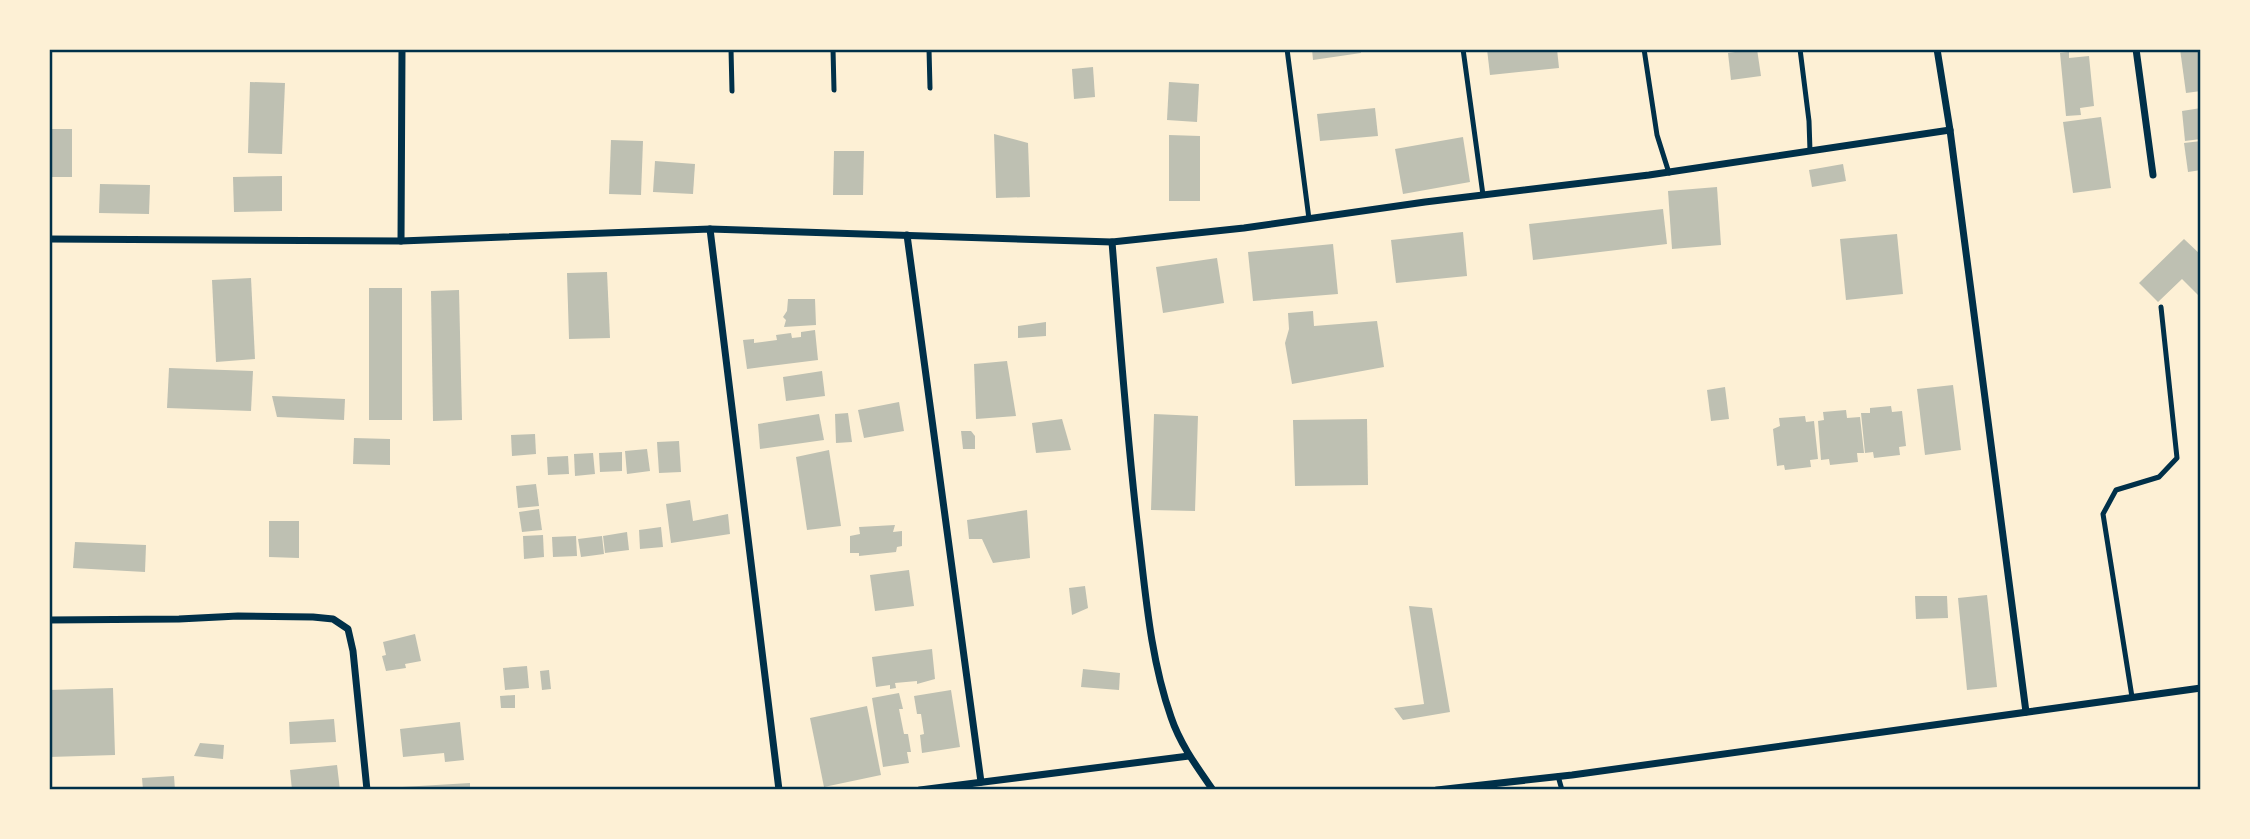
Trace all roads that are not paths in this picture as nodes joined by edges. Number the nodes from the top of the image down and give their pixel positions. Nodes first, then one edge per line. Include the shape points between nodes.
1 (402, 49) edge
2 (732, 49) edge
3 (833, 49) edge
4 (929, 49) edge
5 (1287, 49) edge
6 (1463, 49) edge
7 (1644, 49) edge
8 (1800, 49) edge
9 (1937, 49) edge
10 (2137, 49) edge
11 (930, 88) dead end
12 (834, 90) dead end
13 (732, 91) dead end
14 (1950, 130) junction
15 (1810, 151) junction
16 (1669, 173) junction
17 (2153, 174) dead end
18 (1483, 195) junction
19 (1309, 219) junction
20 (710, 229) junction
21 (907, 235) junction
22 (49, 239) edge
23 (401, 241) junction
24 (1112, 242) junction
25 (2161, 307) dead end
26 (49, 620) edge
27 (2201, 688) edge
28 (2132, 697) junction
29 (2026, 712) junction
30 (1189, 756) junction
31 (1558, 776) junction
32 (981, 782) junction
33 (367, 790) edge
34 (779, 790) edge
35 (920, 790) edge
36 (1213, 790) edge
37 (1437, 790) edge
38 (1562, 790) edge

1 - 23 street
2 - 13 lane
3 - 12 lane
4 - 11 lane
5 - 19 lane
6 - 18 lane
7 - 16 lane via 1657,135
8 - 15 lane
9 - 14 street
10 - 17 street
14 - 15 street
14 - 29 street
15 - 16 street
16 - 18 street
18 - 19 street
19 - 24 street
20 - 21 street
20 - 23 street
20 - 34 street
21 - 24 street
21 - 32 street
22 - 23 street
24 - 30 street via 1147,614 1158,677
25 - 28 lane via 2177,458 2159,477 2116,490 2103,514
26 - 33 street via 333,619 348,629 353,651
27 - 28 street
28 - 29 street
29 - 31 street
30 - 32 street
30 - 36 street
31 - 37 street
31 - 38 lane
32 - 35 street

